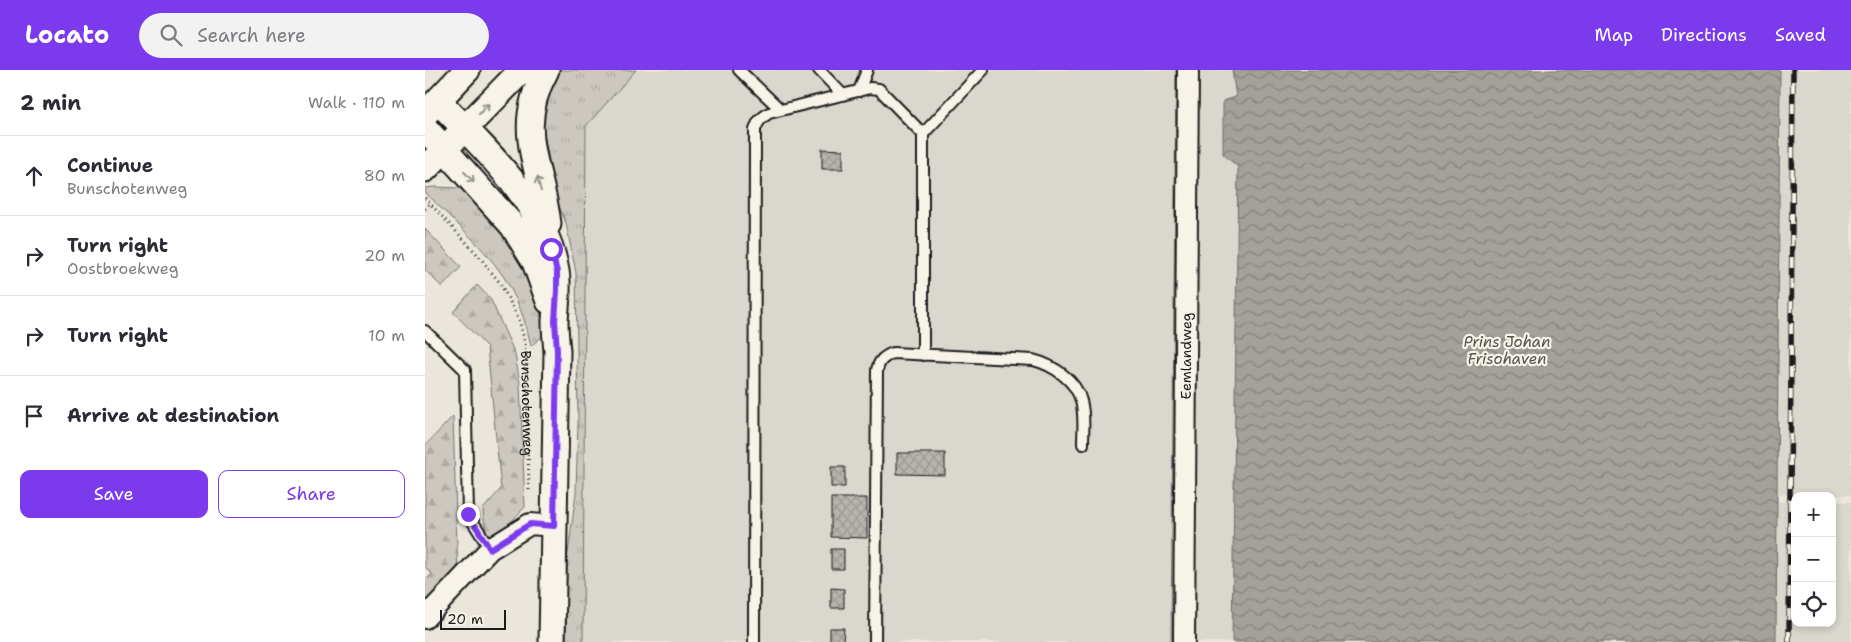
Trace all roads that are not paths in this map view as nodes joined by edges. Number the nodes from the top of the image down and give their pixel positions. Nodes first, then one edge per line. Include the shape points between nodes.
1 (467, 70) edge
2 (522, 70) edge
3 (546, 70) edge
4 (739, 70) edge
5 (819, 70) edge
6 (867, 70) edge
7 (983, 70) edge
8 (1188, 70) edge
9 (859, 91) junction
10 (843, 95) junction
11 (429, 103) edge
12 (781, 110) junction
13 (425, 128) edge
14 (465, 129) junction
15 (923, 134) junction
16 (444, 150) junction
17 (425, 169) edge
18 (551, 249) junction
19 (555, 321) junction
20 (425, 332) edge
21 (923, 355) junction
22 (1083, 444) dead end
23 (542, 525) junction
24 (490, 549) junction
25 (425, 618) edge
26 (552, 642) edge
27 (753, 642) edge
28 (875, 642) edge
29 (1184, 642) edge

1 - 11 street
14 -> 2 street
18 -> 3 street, Bunschotenweg via 545,205 529,136 531,109
4 - 12 lane
5 - 10 lane
6 - 9 lane
7 - 15 lane
8 - 29 street, Eemlandweg
9 - 10 lane
9 - 15 lane via 879,89
10 - 12 lane
11 - 14 street, Bunschotenweg
12 - 27 lane via 763,117 755,130
13 - 16 street, Bunschotenweg
14 - 16 street
14 - 18 street, Bunschotenweg via 522,194
15 - 21 lane
16 - 17 street
16 -> 19 street, Bunschotenweg via 513,226 526,245 542,279
18 - 19 street, Bunschotenweg via 557,272
19 - 23 street, Bunschotenweg via 557,351
20 - 24 lane via 465,370 468,514
21 - 22 lane via 1045,363 1070,381 1081,399
21 - 28 lane via 885,356 877,370
23 - 24 street
23 - 26 street, Bunschotenweg
24 - 25 street

